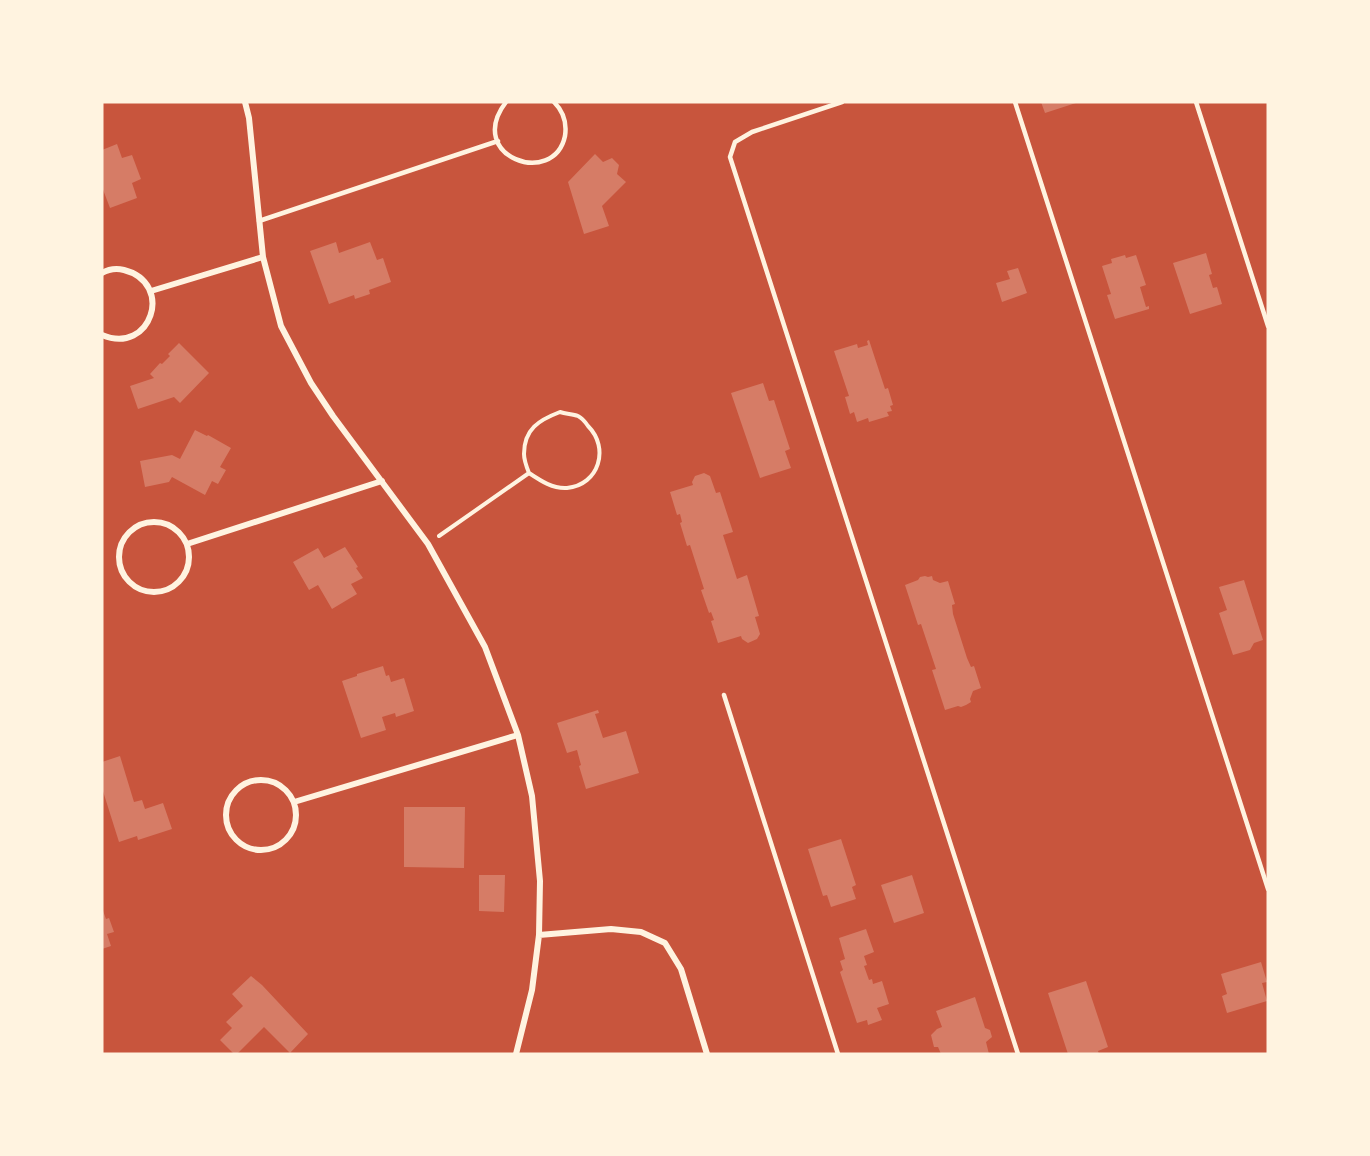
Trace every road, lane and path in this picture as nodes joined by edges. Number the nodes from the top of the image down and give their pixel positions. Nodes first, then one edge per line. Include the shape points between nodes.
1 (245, 102) edge
2 (506, 102) edge
3 (554, 102) edge
4 (842, 102) edge
5 (1015, 102) edge
6 (1196, 102) edge
7 (498, 141) junction
8 (259, 221) junction
9 (263, 257) junction
10 (102, 273) edge
11 (151, 291) junction
12 (1268, 326) edge
13 (102, 335) edge
14 (529, 474) junction
15 (382, 481) junction
16 (187, 544) junction
17 (428, 544) junction
18 (724, 695) dead end
19 (518, 735) junction
20 (294, 801) junction
21 (1268, 889) edge
22 (539, 935) junction
23 (516, 1054) edge
24 (707, 1054) edge
25 (838, 1054) edge
26 (1018, 1054) edge

1 - 8 street
2 - 7 lane via 495,123
3 - 7 lane via 565,118 566,129 564,140 550,158 517,161 507,155
4 - 26 lane via 752,132 735,142 730,157
5 - 21 lane
6 - 12 lane
7 - 8 lane
8 - 9 street
9 - 11 street
9 - 15 street via 281,326 311,383
10 - 11 street via 118,269 135,273
11 - 13 street via 153,305 143,329 124,339
14 - 14 path via 545,484 566,488 584,484 596,469 600,449 593,430 579,417 560,412 543,419 528,435 524,455
14 - 17 path
15 - 16 street
15 - 17 street
16 - 16 street via 169,525 142,523 120,544 118,564 137,589 168,590 184,576 188,566
17 - 19 street via 485,647
18 - 25 lane
19 - 20 street
19 - 22 street via 532,796 540,881
20 - 20 street via 278,784 261,779 249,782 236,789 230,799 227,824 240,843 255,850 267,850 286,840 293,829
22 - 23 street via 532,990
22 - 24 street via 611,929 640,932 665,943 681,969

